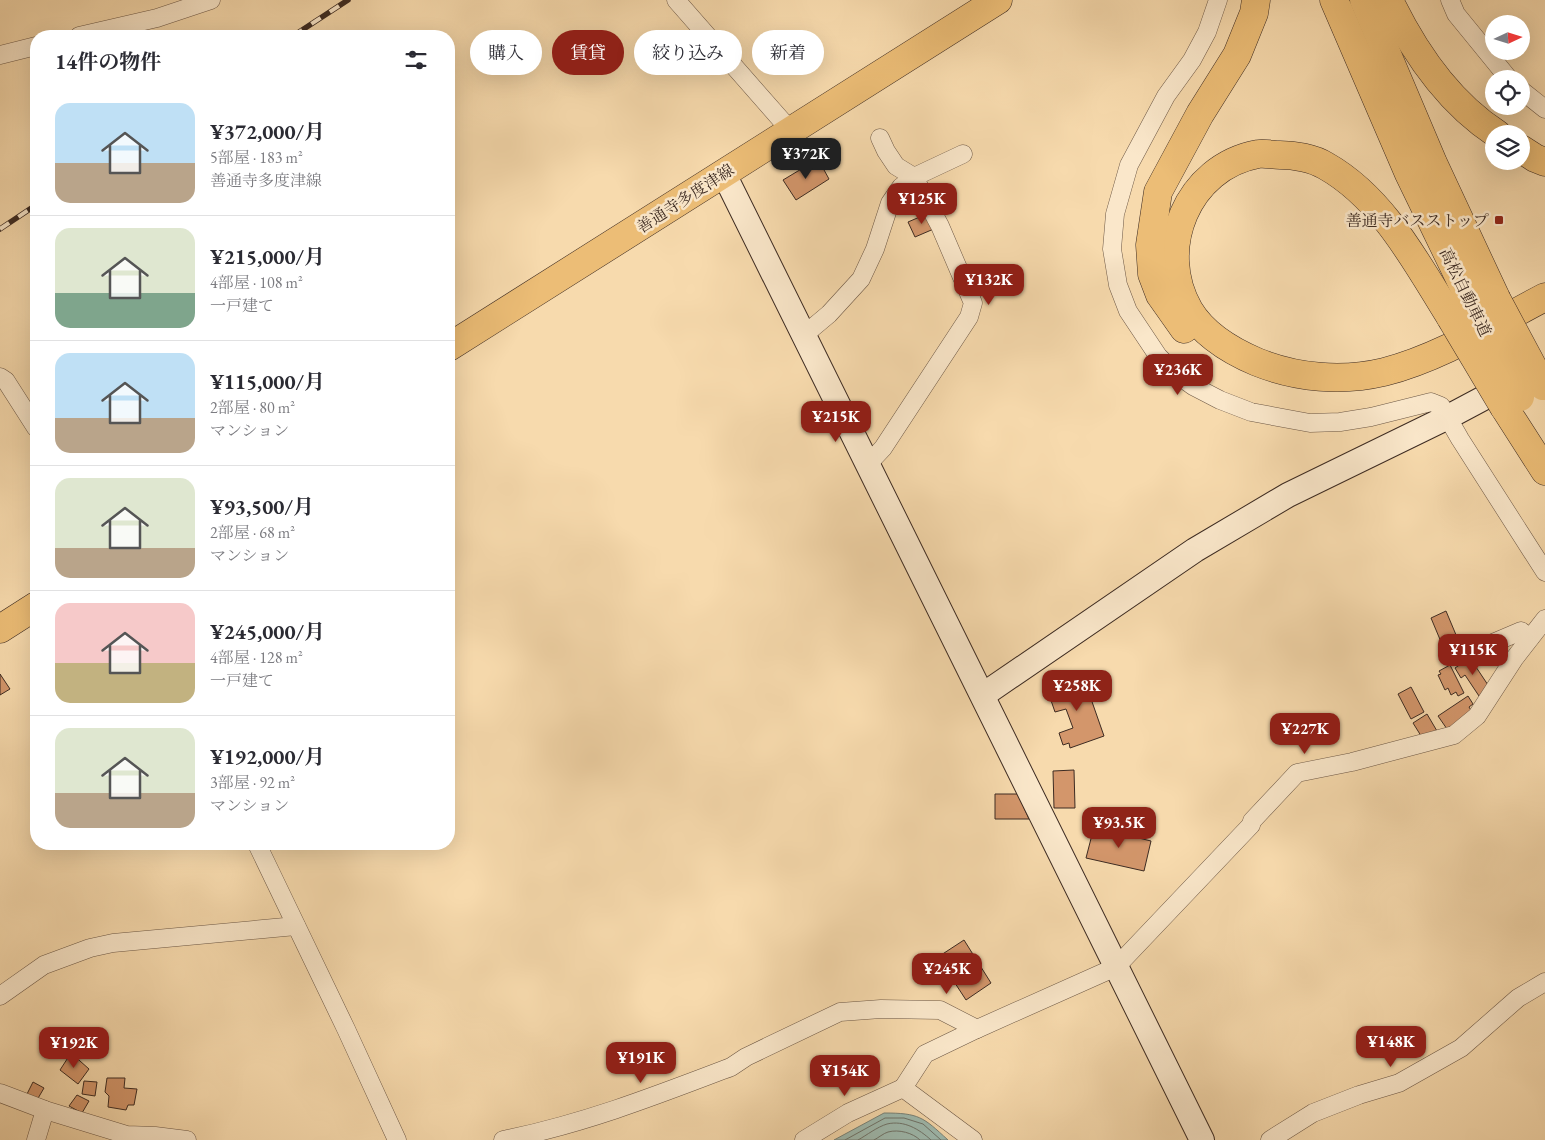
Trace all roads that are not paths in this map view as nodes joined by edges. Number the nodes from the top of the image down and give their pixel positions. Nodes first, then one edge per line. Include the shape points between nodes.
1 (211, 0) edge
2 (676, 0) edge
3 (998, 0) edge
4 (1218, 0) edge
5 (1256, 0) edge
6 (1334, 0) edge
7 (1364, 0) edge
8 (1389, 0) edge
9 (1450, 0) edge
10 (105, 30) edge
11 (30, 48) edge
12 (0, 55) edge
13 (1502, 70) edge
14 (1530, 97) edge
15 (1545, 108) edge
16 (1485, 125) edge
17 (788, 132) junction
18 (880, 138) dead end
19 (963, 154) dead end
20 (1530, 155) edge
21 (1545, 162) edge
22 (724, 174) junction
23 (914, 177) junction
24 (1545, 297) edge
25 (1474, 308) junction
26 (1545, 316) edge
27 (804, 334) junction
28 (455, 343) edge
29 (0, 378) edge
30 (1531, 389) edge
31 (1448, 418) junction
32 (30, 419) edge
33 (1545, 443) edge
34 (868, 464) junction
35 (1545, 471) edge
36 (1545, 572) edge
37 (30, 610) edge
38 (1545, 619) edge
39 (0, 629) edge
40 (1530, 638) junction
41 (1482, 648) dead end
42 (982, 695) junction
43 (260, 850) edge
44 (296, 926) junction
45 (1116, 967) junction
46 (1545, 982) edge
47 (0, 996) edge
48 (977, 1029) junction
49 (903, 1088) junction
50 (0, 1093) edge
51 (44, 1110) junction
52 (36, 1140) edge
53 (187, 1140) edge
54 (397, 1140) edge
55 (503, 1140) edge
56 (804, 1140) edge
57 (973, 1140) edge
58 (1202, 1140) edge
59 (1270, 1140) edge

1 - 10 street via 157,18
2 - 17 street via 783,122
3 - 17 main road, 善通寺多度津線
4 - 31 street via 1207,32 1192,60 1166,96 1129,166 1115,214 1112,249 1118,285 1128,311 1158,356 1175,373 1220,400 1251,412 1310,423 1340,422 1431,402 1441,406
5 - 26 main road via 1237,55 1200,114 1158,192 1150,245 1152,274 1160,295 1203,351 1256,380 1274,386 1315,393 1365,392 1439,369
6 - 25 main road, 高松自動車道 via 1409,174
7 - 25 main road, 高松自動車道 via 1433,163
8 - 16 main road via 1426,64 1451,96
9 - 13 street via 1456,14
11 - 12 street
14 - 15 street
17 - 22 main road, 善通寺多度津線
18 - 23 street via 896,166
19 - 23 street
20 - 21 main road
22 - 27 street
22 - 28 main road, 善通寺多度津線
23 - 27 street via 901,187 890,203 861,279 829,314
23 - 34 street via 974,303 969,317 883,448
24 - 25 main road via 1435,355 1404,366 1344,377 1316,377 1277,369 1243,356 1214,338 1190,311 1180,291 1174,267 1174,245 1188,205 1200,187 1220,171 1259,154 1293,155 1324,164 1368,200 1398,235
25 - 30 main road, 高松自動車道, bridge
25 - 30 main road, bridge
27 - 34 street
29 - 32 street
30 - 31 street
30 - 33 main road, 高松自動車道
30 - 35 main road
31 - 36 street
31 - 42 street via 1288,495 1195,550
34 - 42 street
37 - 39 main road
38 - 40 street
40 - 41 street via 1521,631
40 - 45 street via 1477,716 1454,735 1297,773
42 - 45 street
43 - 44 street
44 - 47 street via 113,943 90,948 44,965
44 - 54 street
45 - 48 street
45 - 58 street
46 - 59 street via 1518,998 1460,1048 1399,1083 1313,1113
48 - 49 street via 925,1054
48 - 55 street via 940,1010 840,1012 731,1067 621,1109
49 - 56 street via 848,1113
49 - 57 street
50 - 51 street
51 - 52 street
51 - 53 street via 127,1135

